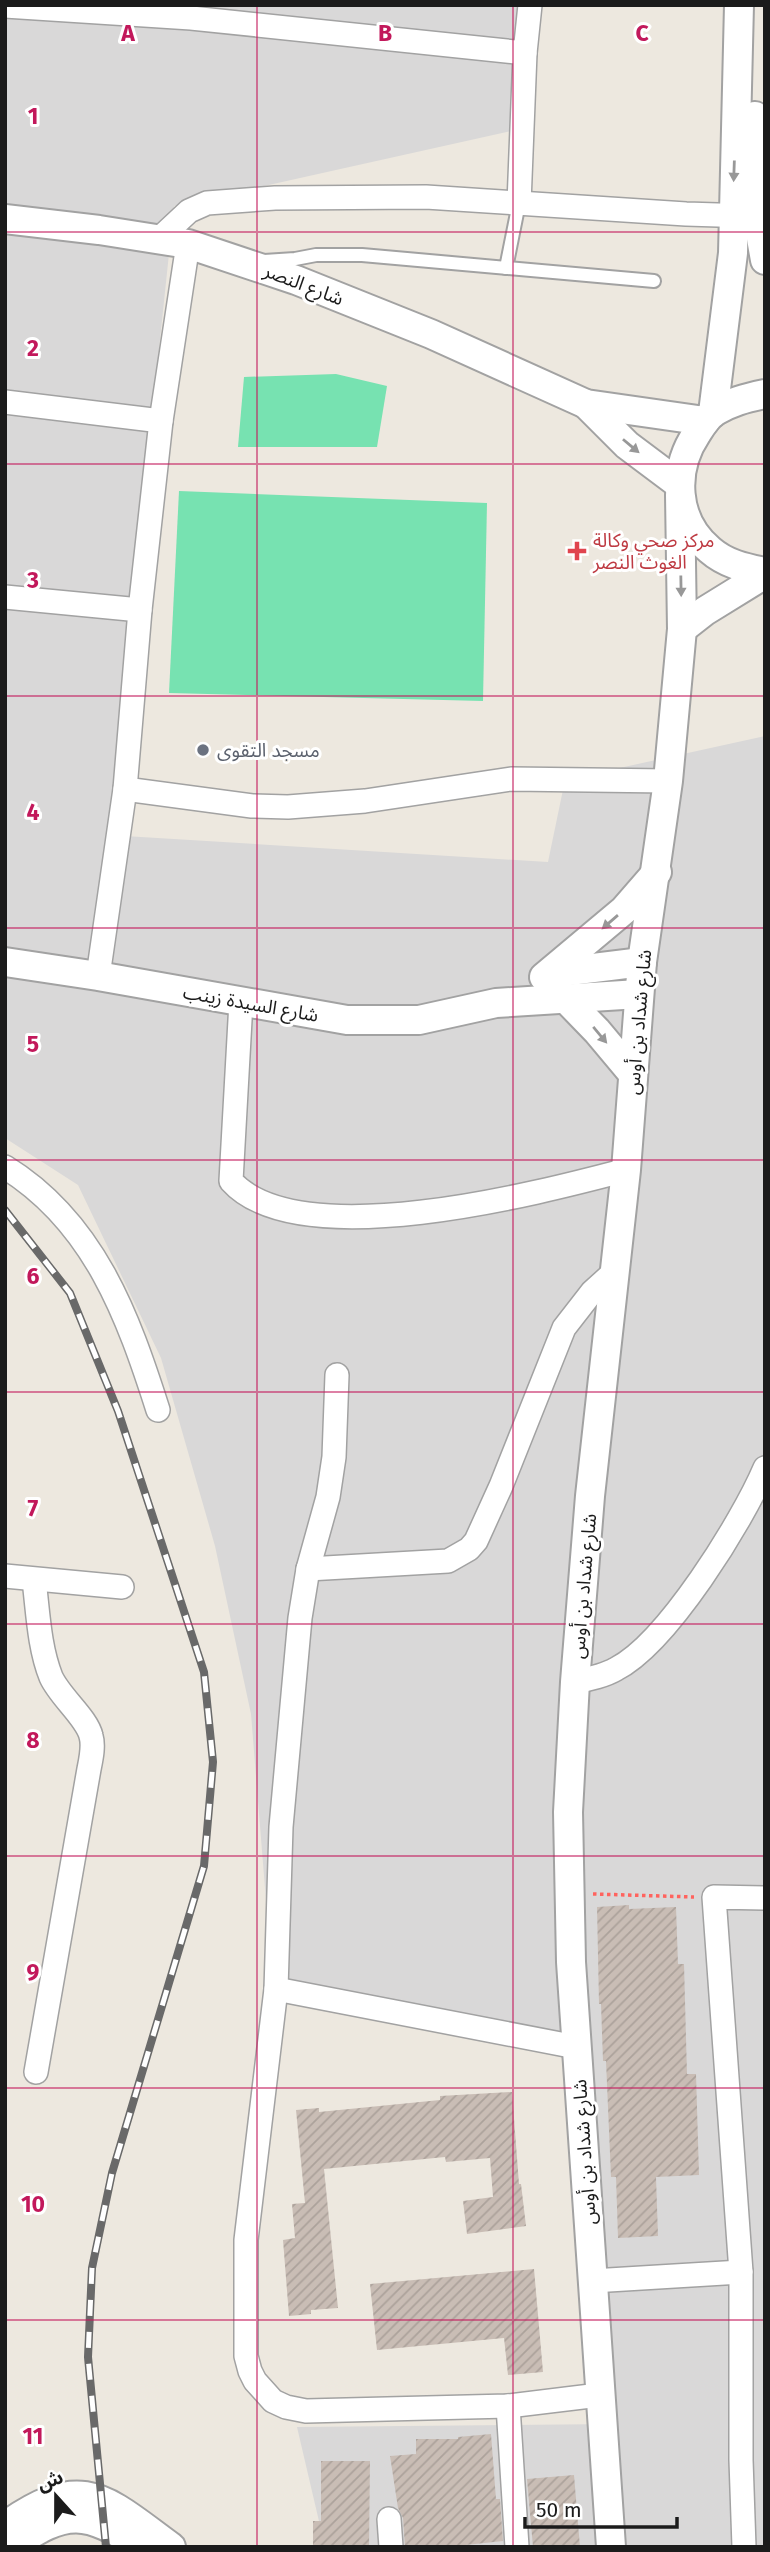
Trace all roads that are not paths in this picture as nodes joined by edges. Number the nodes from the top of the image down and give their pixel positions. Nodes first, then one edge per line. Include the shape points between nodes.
1 (530, 5) edge
2 (739, 5) edge
3 (759, 5) edge
4 (5, 6) edge
5 (192, 12) edge
6 (525, 53) junction
7 (519, 203) junction
8 (745, 216) junction
9 (5, 219) edge
10 (159, 239) junction
11 (188, 244) junction
12 (765, 260) edge
13 (245, 262) junction
14 (506, 268) junction
15 (654, 281) dead end
16 (765, 394) edge
17 (5, 402) edge
18 (586, 404) junction
19 (709, 417) junction
20 (161, 421) junction
21 (679, 489) junction
22 (765, 573) edge
23 (5, 597) edge
24 (140, 610) junction
25 (682, 629) junction
26 (668, 780) junction
27 (125, 789) junction
28 (657, 872) junction
29 (5, 962) edge
30 (642, 962) junction
31 (98, 976) junction
32 (544, 977) junction
33 (639, 994) junction
34 (565, 998) junction
35 (241, 1002) junction
36 (496, 1003) junction
37 (633, 1073) junction
38 (5, 1167) edge
39 (626, 1170) junction
40 (613, 1273) junction
41 (337, 1375) dead end
42 (158, 1410) dead end
43 (765, 1468) edge
44 (308, 1569) junction
45 (5, 1576) edge
46 (34, 1580) junction
47 (122, 1587) dead end
48 (575, 1682) junction
49 (765, 1898) edge
50 (276, 1989) junction
51 (576, 2047) junction
52 (36, 2072) dead end
53 (741, 2272) junction
54 (592, 2281) junction
55 (599, 2395) junction
56 (508, 2406) junction
57 (389, 2519) dead end
58 (5, 2526) edge
59 (11, 2547) edge
60 (141, 2547) edge
61 (171, 2547) edge
62 (391, 2547) edge
63 (517, 2547) edge
64 (611, 2547) edge
65 (744, 2547) edge

1 - 6 street
2 -> 8 street
3 - 8 street
4 - 5 street
5 - 6 street
6 - 7 street
7 - 8 street
7 - 10 street via 426,197 217,201 188,211
7 - 14 lane
8 - 12 street
8 - 19 street via 733,253
9 - 10 street, شارع النصر
10 - 11 street, شارع النصر
11 - 13 street, شارع النصر
11 - 20 street
13 - 14 lane via 362,255
13 - 18 street, شارع النصر via 431,334
14 - 15 lane
16 - 19 street via 737,399
17 - 20 street
18 - 19 street, شارع النصر
18 -> 21 street, شارع النصر
19 - 21 street, شارع شداد بن أوس via 686,450
20 - 24 street
21 - 22 street via 690,525 709,550 737,566
21 -> 25 street, شارع شداد بن أوس
22 - 25 street
23 - 24 street
24 - 27 street
25 - 26 street, شارع شداد بن أوس
26 - 27 street via 511,779 365,801 288,807
26 - 28 street, شارع شداد بن أوس
27 - 31 street
28 - 30 street, شارع شداد بن أوس
28 -> 32 street via 624,910
29 - 31 street, شارع السيدة زينب
30 - 32 street, شارع السيدة زينب
30 - 33 street, شارع شداد بن أوس
31 - 35 street, شارع السيدة زينب
32 - 36 street, شارع السيدة زينب
33 - 34 street, شارع السيدة زينب
33 - 37 street, شارع شداد بن أوس
34 - 36 street, شارع السيدة زينب
34 -> 37 street
35 - 36 street, شارع السيدة زينب via 347,1020 389,1021 435,1017
35 - 39 street via 231,1181 257,1202 292,1212 413,1215 542,1192
37 - 39 street, شارع شداد بن أوس
38 - 42 street via 55,1206 93,1253 131,1328
39 - 40 street, شارع شداد بن أوس
40 - 44 street via 564,1328 501,1486 477,1541 469,1549 448,1561
40 - 48 street, شارع شداد بن أوس
41 - 44 street via 334,1457 321,1529
43 - 48 street via 740,1518 656,1637 617,1669
44 - 50 street via 281,1827
45 - 46 street
46 - 47 street
46 - 52 street via 50,1675 92,1741
48 - 51 street, شارع شداد بن أوس via 568,1893
49 - 53 street via 713,1897
50 - 51 street
50 - 56 street via 246,2240 246,2356 255,2381 274,2401 306,2411
51 - 54 street, شارع شداد بن أوس
53 - 54 street
53 - 65 street
54 - 55 street, شارع شداد بن أوس
55 - 56 street
55 - 64 street, شارع شداد بن أوس
56 - 63 street
57 - 62 street
58 - 61 street via 57,2499 89,2496 114,2506
59 - 60 street via 71,2517 103,2523

